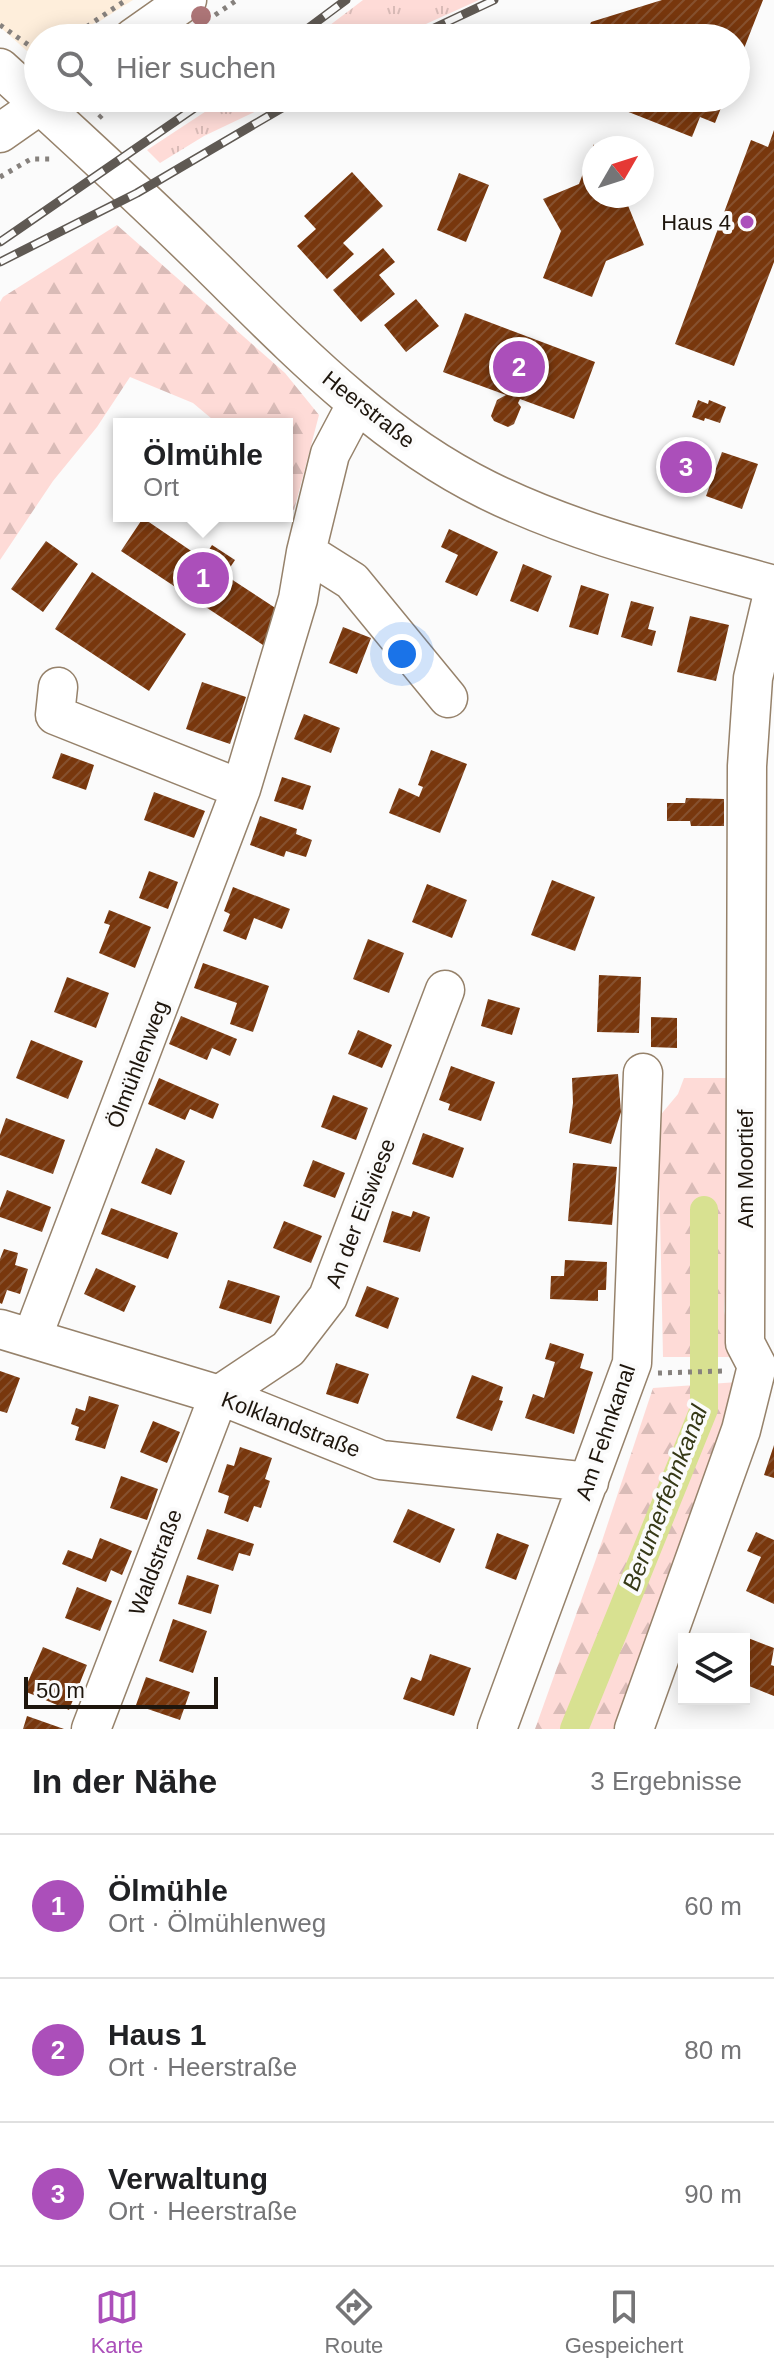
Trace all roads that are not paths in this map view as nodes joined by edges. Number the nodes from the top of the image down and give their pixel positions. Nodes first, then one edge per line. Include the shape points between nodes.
1 (187, 0) edge
2 (153, 24) edge
3 (0, 68) edge
4 (24, 86) edge
5 (31, 112) edge
6 (56, 112) edge
7 (0, 133) edge
8 (357, 403) junction
9 (306, 552) junction
10 (774, 587) edge
11 (58, 687) dead end
12 (448, 698) dead end
13 (241, 789) junction
14 (445, 990) dead end
15 (643, 1073) dead end
16 (16, 1334) edge
17 (756, 1369) edge
18 (219, 1395) junction
19 (589, 1482) junction
20 (91, 1729) edge
21 (497, 1729) edge
22 (634, 1729) edge

1 - 2 street
3 - 4 street, Heerstraße
5 - 7 street
6 - 8 street, Heerstraße
8 - 9 street, Ölmühlenweg via 330,454
8 - 10 street, Heerstraße via 485,489 561,524
9 - 12 street via 352,581
9 - 13 street, Ölmühlenweg via 298,599
10 - 17 street, Am Moortief via 753,678 747,766 745,1343
11 - 13 street via 55,715
13 - 16 street, Ölmühlenweg
14 - 18 street, An der Eiswiese via 328,1297 288,1349
15 - 19 street, Am Fehnkanal via 632,1363
16 - 18 street, Kolklandstraße
17 - 22 street via 741,1430
18 - 19 street, Kolklandstraße via 381,1460
18 - 20 street, Waldstraße
19 - 21 street, Am Fehnkanal

